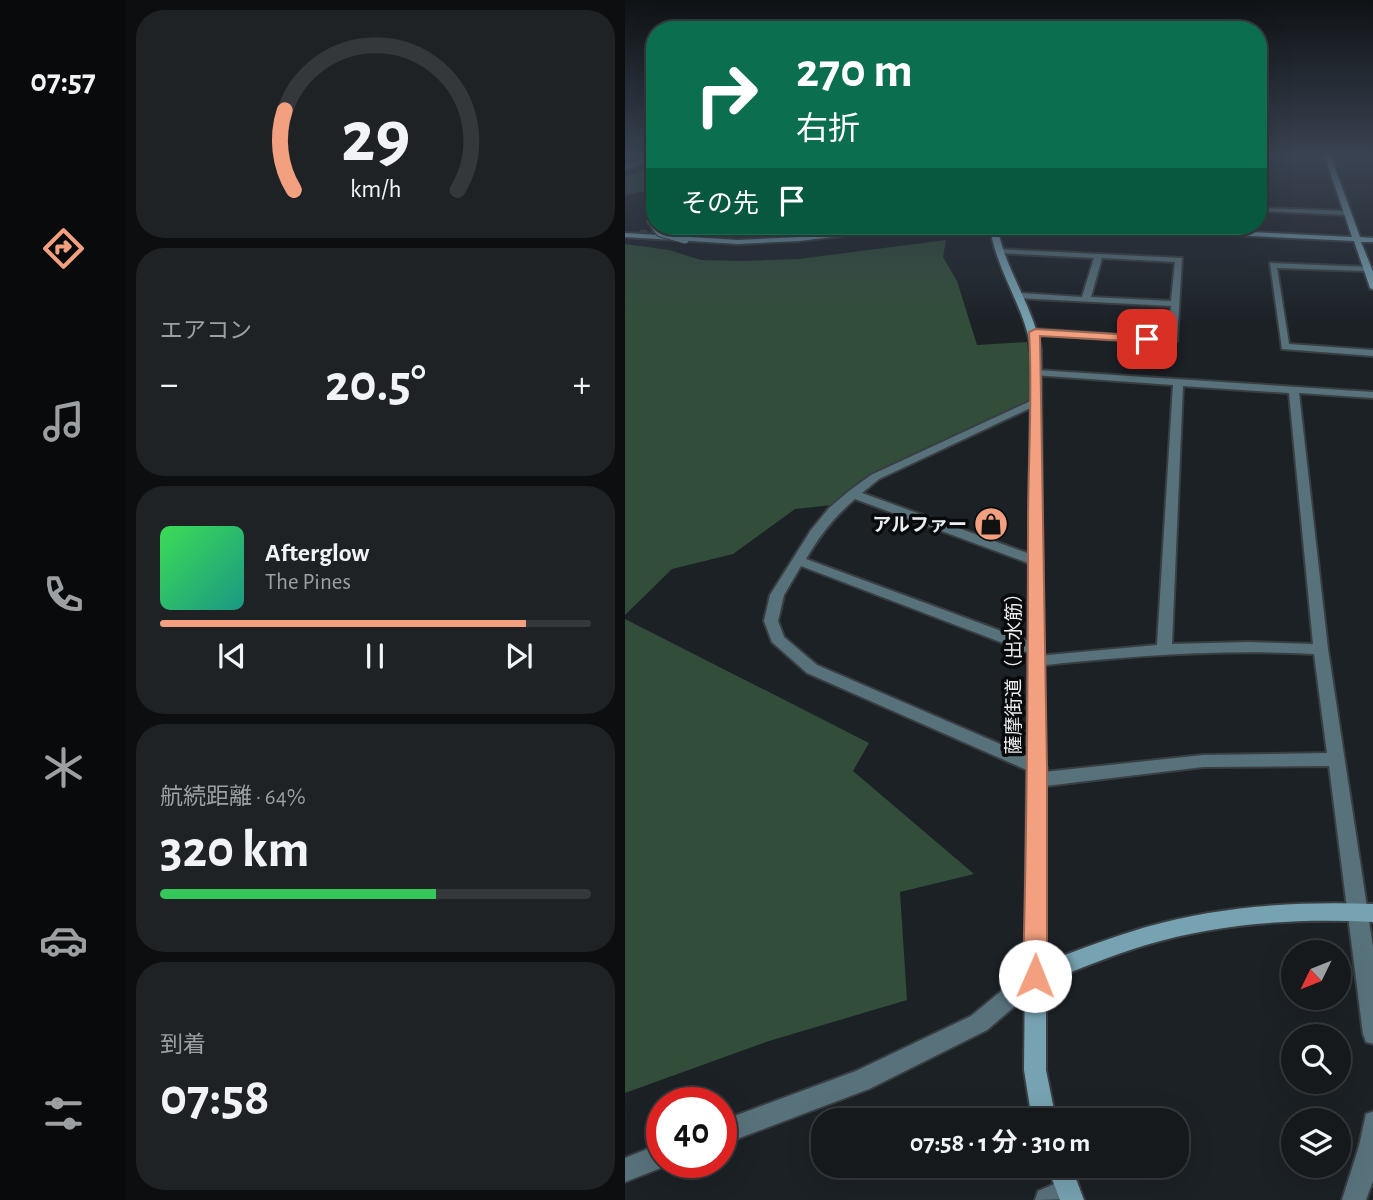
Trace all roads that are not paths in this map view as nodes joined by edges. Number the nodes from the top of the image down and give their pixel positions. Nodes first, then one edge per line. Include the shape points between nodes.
1 (1347, 213) edge
2 (640, 233) tunnel mouth
3 (625, 234) edge
4 (663, 235) edge
5 (826, 235) edge
6 (995, 235) edge
7 (1267, 235) edge
8 (689, 238) junction
9 (1356, 239) junction
10 (1373, 240) edge
11 (999, 251) junction
12 (1099, 256) junction
13 (1366, 269) junction
14 (1373, 288) edge
15 (1020, 296) junction
16 (1086, 299) junction
17 (1175, 304) junction
18 (1035, 332) junction
19 (1373, 353) edge
20 (1037, 373) junction
21 (1178, 383) junction
22 (1294, 390) junction
23 (1373, 396) edge
24 (1037, 401) junction
25 (853, 494) junction
26 (799, 561) junction
27 (1036, 561) junction
28 (1164, 647) junction
29 (1321, 649) junction
30 (1037, 655) junction
31 (1335, 759) junction
32 (1038, 774) junction
33 (1365, 913) edge
34 (1035, 976) junction
35 (1373, 1034) edge
36 (1042, 1108) edge
37 (1373, 1122) edge
38 (737, 1127) edge
39 (646, 1161) edge
40 (625, 1170) edge
41 (1060, 1178) edge
42 (1062, 1197) edge
43 (1355, 1200) edge

1 - 9 street
2 - 3 street
3 - 8 street
4 - 8 street, bridge
5 - 8 street via 759,241
6 - 11 street, 薩摩街道（出水筋）
7 - 9 street
9 - 10 street
9 - 13 street
11 - 12 street
11 - 15 street, 薩摩街道（出水筋）
12 - 16 street
12 - 17 street via 1179,260
13 - 14 street
13 - 19 street via 1273,265 1285,347
15 - 16 street
15 - 18 street, 薩摩街道（出水筋）
16 - 17 street
17 - 18 street via 1172,341
18 - 20 street, 薩摩街道（出水筋）
20 - 21 street
20 - 24 street, 薩摩街道（出水筋）
21 - 22 street
21 - 28 street
22 - 23 street
22 - 29 street
24 - 25 street via 875,477
24 - 27 street, 薩摩街道（出水筋）
25 - 26 street via 817,530
25 - 27 street
26 - 30 street
26 - 32 street via 777,595 771,621 777,639 793,656
27 - 30 street, 薩摩街道（出水筋）
28 - 29 street
28 - 30 street
29 - 31 street
30 - 32 street, 薩摩街道（出水筋）
31 - 32 street via 1203,761
31 - 33 street
32 - 34 street, 薩摩街道（出水筋）
33 - 34 street via 1237,918 1187,925
33 - 35 street
34 - 36 street, 薩摩街道（出水筋） via 1035,1070
34 - 38 street via 979,1023 861,1081
37 - 43 street
39 - 40 street
41 - 42 street

